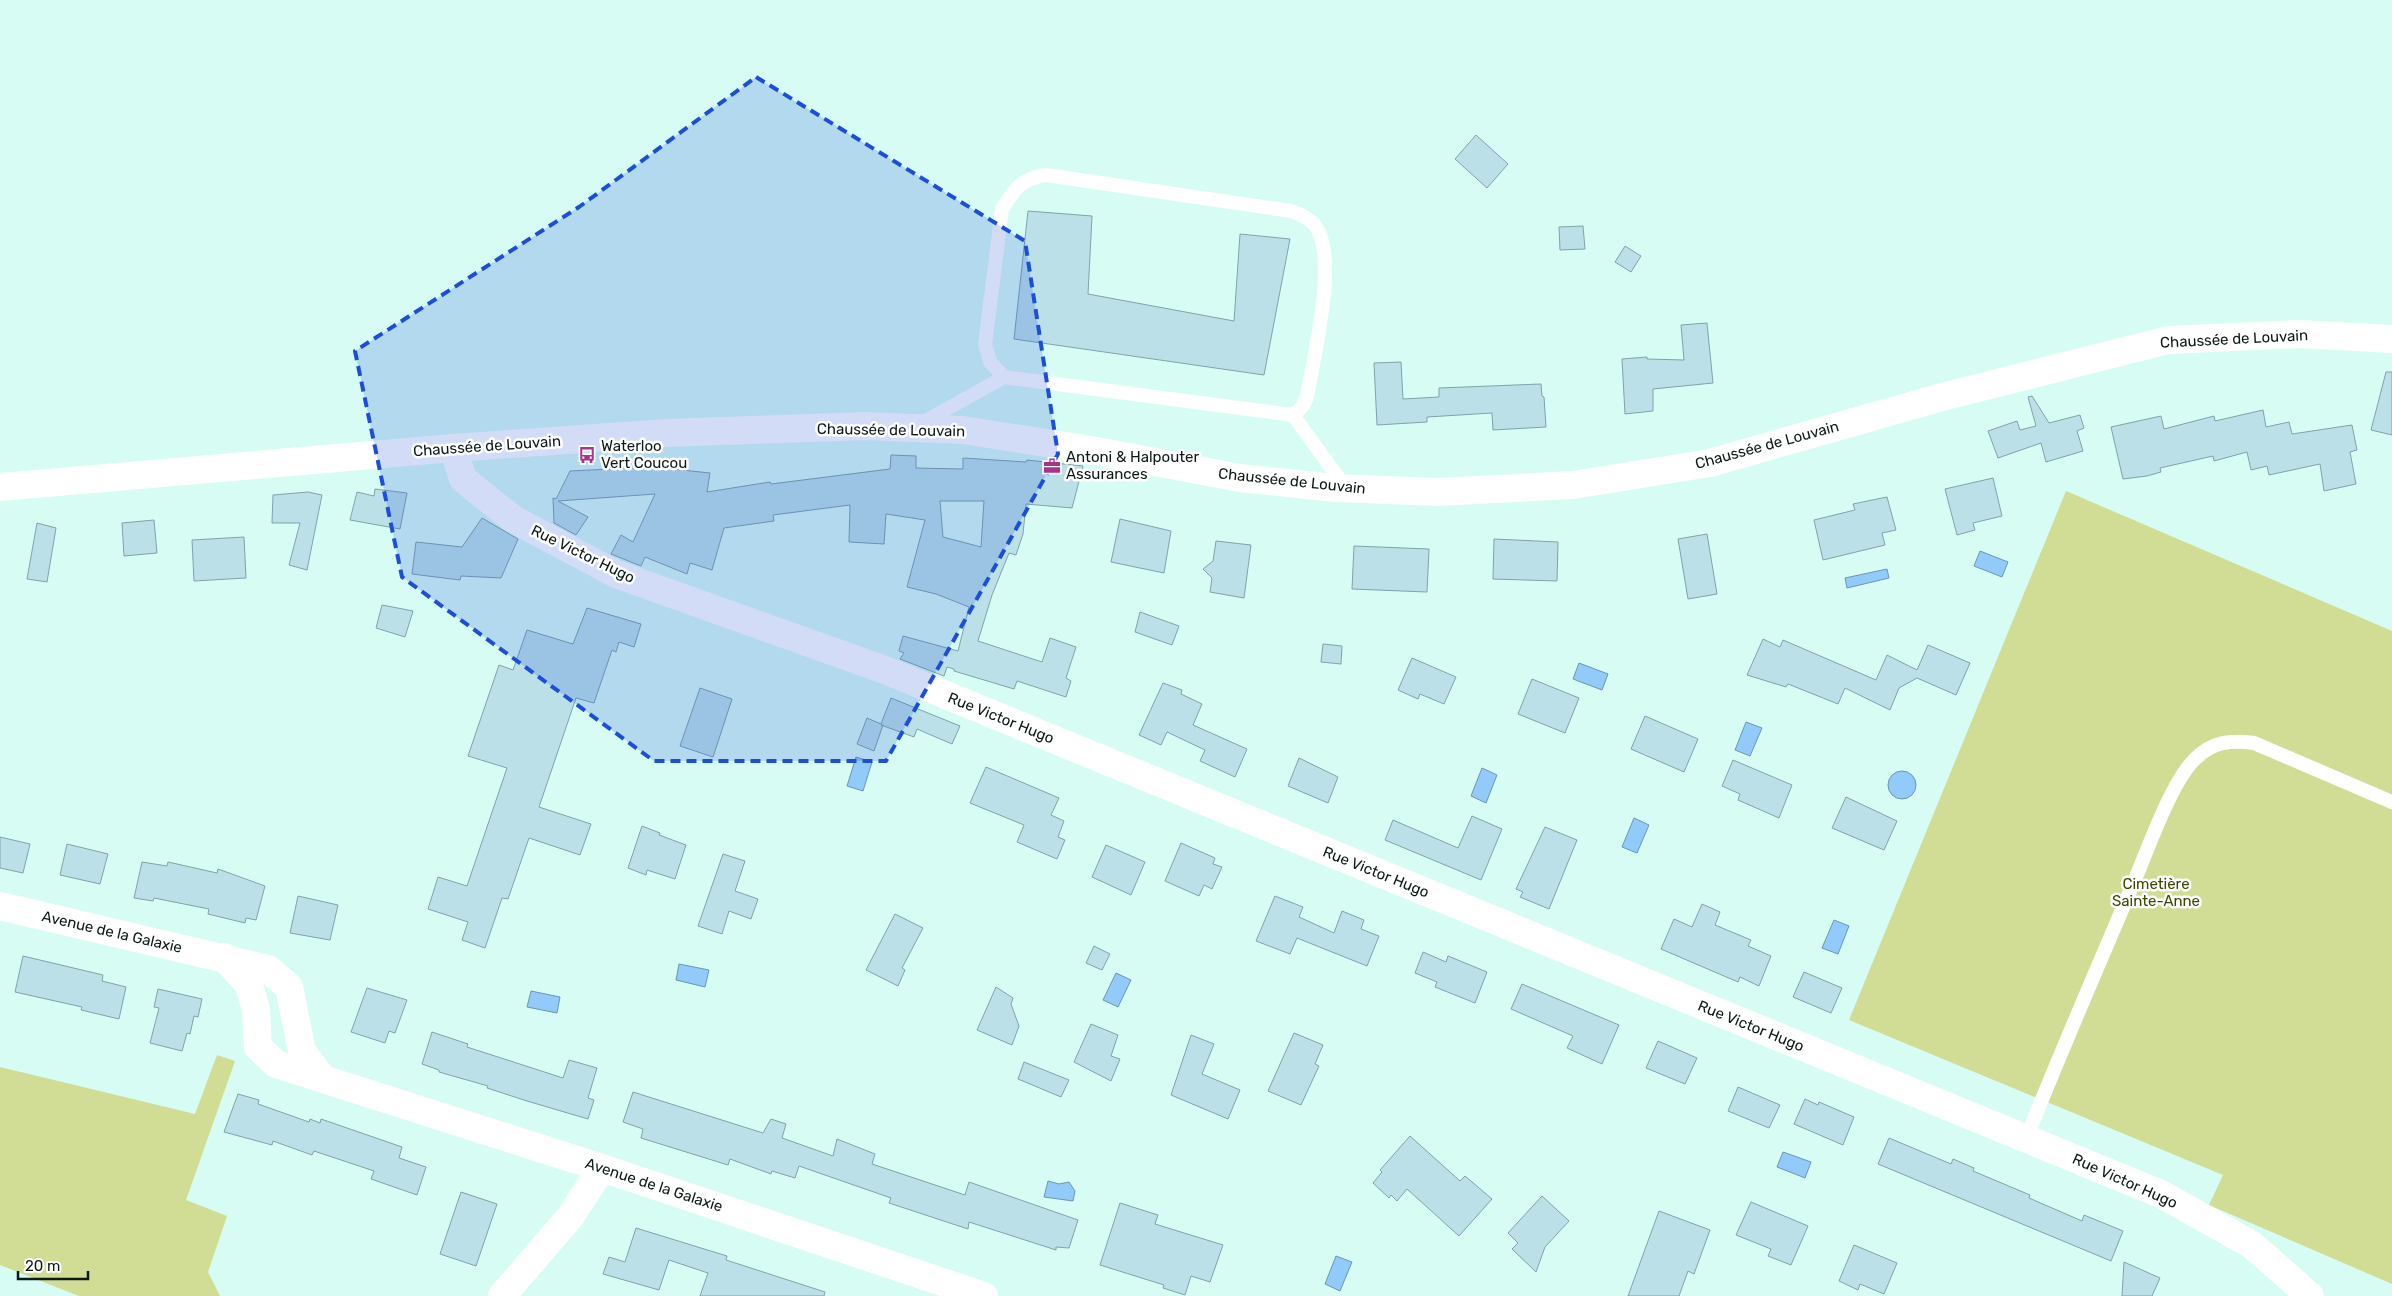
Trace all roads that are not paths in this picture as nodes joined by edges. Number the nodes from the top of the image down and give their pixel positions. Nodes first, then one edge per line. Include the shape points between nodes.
1 (2392, 339) edge
2 (1004, 377) junction
3 (1293, 415) junction
4 (911, 428) junction
5 (453, 448) junction
6 (0, 487) edge
7 (1346, 488) junction
8 (2392, 802) edge
9 (0, 906) edge
10 (224, 957) junction
11 (322, 1078) junction
12 (2026, 1139) junction
13 (602, 1168) junction
14 (502, 1296) edge
15 (984, 1296) edge
16 (2310, 1296) edge

1 - 7 street, Chaussée de Louvain via 2300,334 2168,340 1942,397 1710,463 1573,485 1438,492
2 - 3 lane
2 - 3 lane via 990,362 985,344 1002,209 1022,182 1046,175 1291,211 1315,224 1326,257 1326,280 1307,396
2 - 4 lane
3 - 7 lane
4 - 5 street, Chaussée de Louvain via 865,426 667,434
4 - 7 street, Chaussée de Louvain via 963,430 1240,478
5 - 6 street, Chaussée de Louvain
5 - 12 street, Rue Victor Hugo via 463,480 513,519 616,574 885,670
8 - 12 lane via 2254,743 2231,740 2205,750 2196,758 2181,776 2156,829
9 - 10 street, Avenue de la Galaxie
10 - 11 street, Avenue de la Galaxie via 268,969 289,987 302,1051
10 - 11 street, Avenue de la Galaxie via 249,985 256,1010 258,1047 276,1064
11 - 13 street, Avenue de la Galaxie
12 - 16 street, Rue Victor Hugo via 2161,1194 2252,1245
13 - 14 street via 570,1217
13 - 15 street, Avenue de la Galaxie

